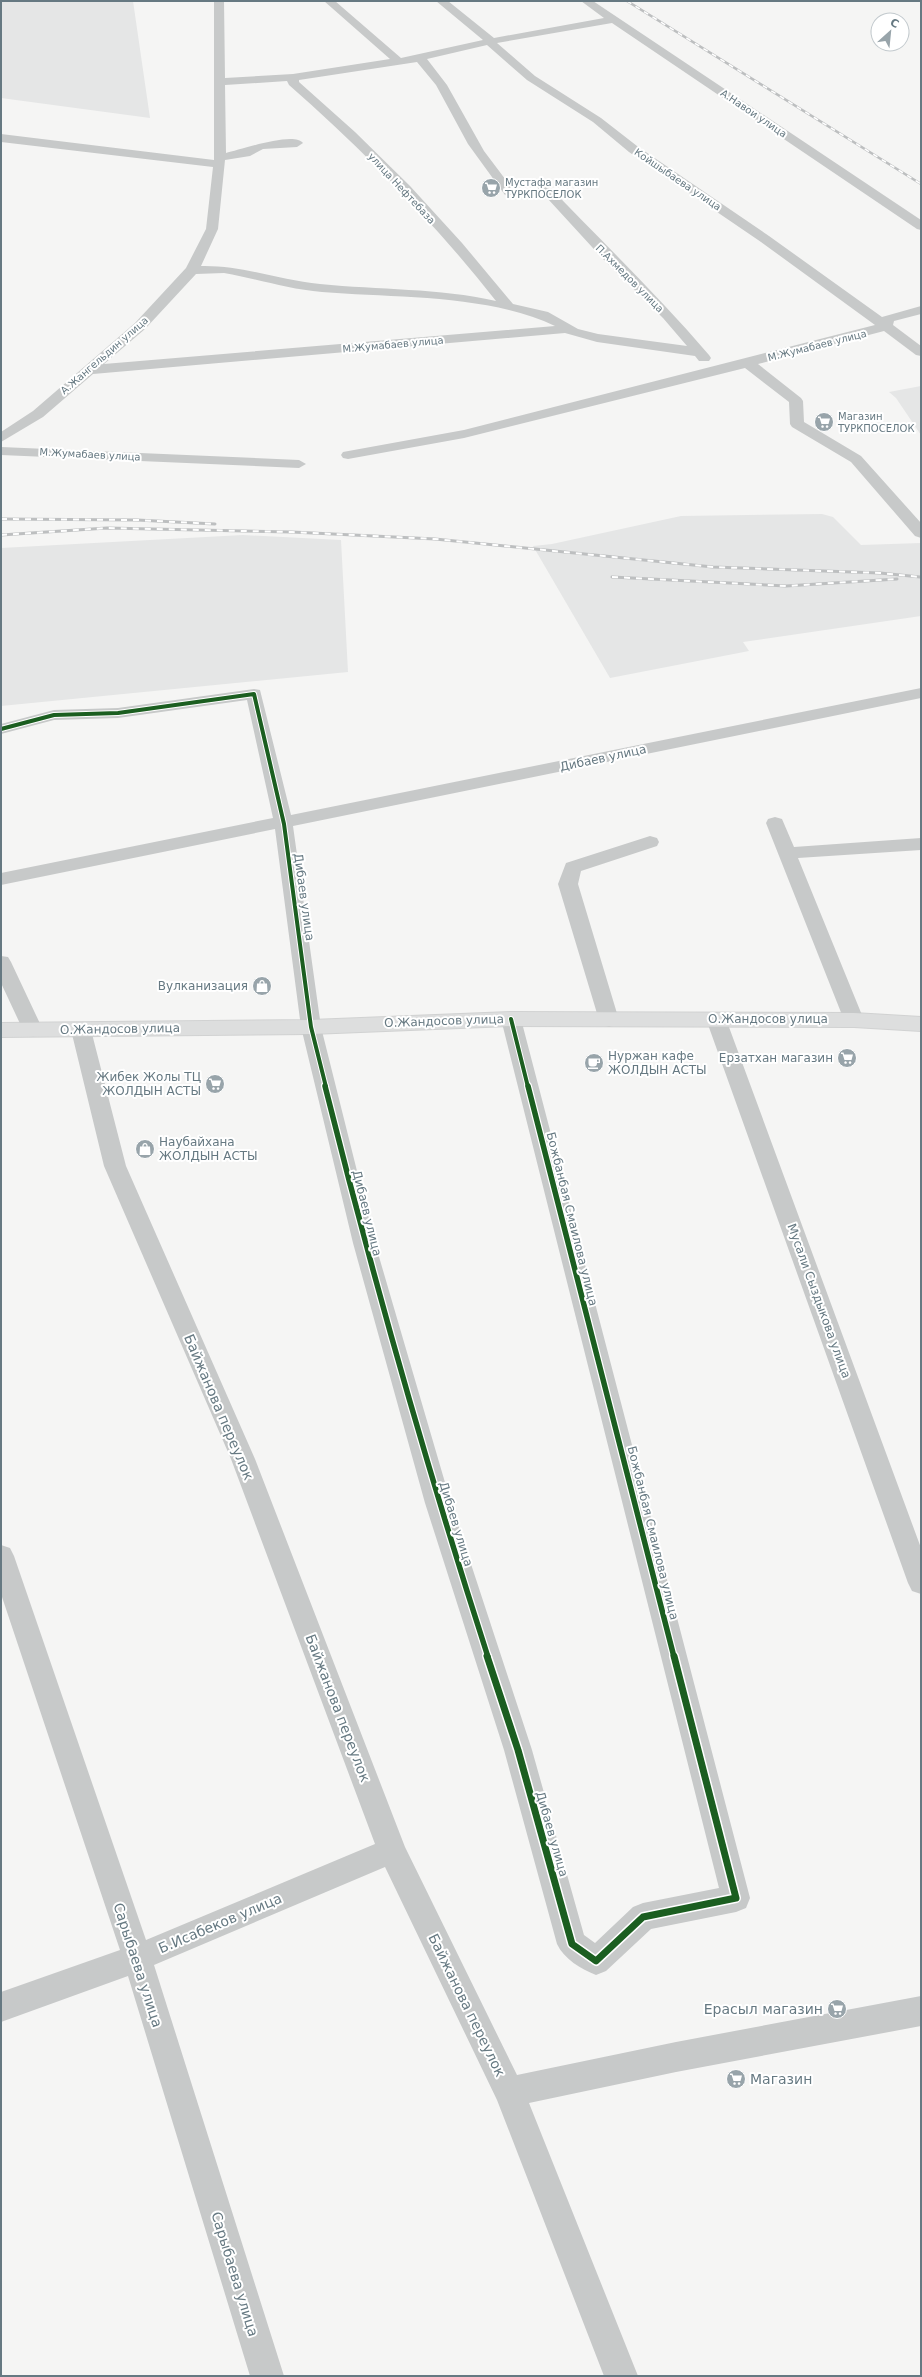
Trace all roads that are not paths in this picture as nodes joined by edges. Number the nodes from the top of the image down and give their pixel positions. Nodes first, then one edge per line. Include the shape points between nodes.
1 (219, 1) edge
2 (329, 1) edge
3 (440, 1) edge
4 (586, 1) edge
5 (613, 20) junction
6 (489, 41) junction
7 (419, 58) junction
8 (398, 61) junction
9 (293, 77) junction
10 (219, 82) junction
11 (1, 138) edge
12 (297, 143) dead end
13 (219, 160) junction
14 (543, 187) dead end
15 (509, 192) dead end
16 (921, 226) edge
17 (192, 270) junction
18 (507, 305) junction
19 (921, 310) edge
20 (886, 326) junction
21 (577, 331) junction
22 (698, 352) junction
23 (921, 352) edge
24 (748, 363) junction
25 (87, 370) junction
26 (716, 371) junction
27 (2, 436) edge
28 (1, 451) edge
29 (250, 454) dead end
30 (348, 454) dead end
31 (299, 464) dead end
32 (921, 534) edge
33 (921, 693) edge
34 (1, 728) edge
35 (775, 823) dead end
36 (284, 824) junction
37 (650, 842) dead end
38 (921, 844) edge
39 (786, 853) junction
40 (1, 879) edge
41 (1, 962) edge
42 (511, 1019) junction
43 (716, 1019) junction
44 (609, 1020) junction
45 (854, 1020) junction
46 (921, 1024) edge
47 (311, 1027) junction
48 (1, 1030) edge
49 (33, 1030) junction
50 (81, 1030) junction
51 (1, 1556) edge
52 (921, 1583) edge
53 (392, 1851) junction
54 (137, 1958) junction
55 (596, 1961) joint
56 (1, 2007) edge
57 (921, 2011) edge
58 (508, 2092) junction
59 (267, 2376) edge
60 (621, 2376) edge

1 - 10 street, А.Жангельдин улица
2 - 8 street
3 - 6 street, Койшыбаева улица via 488,36
4 - 5 street, А.Навои улица
5 - 6 street
5 - 16 street, А.Навои улица
6 - 7 street
6 - 20 street, Койшыбаева улица via 500,54 531,78 597,120 633,149 766,239
7 - 8 street
7 - 15 street via 435,77 461,118 471,140
8 - 9 street
9 - 10 street
9 - 18 street, улица Нефтебаза via 293,83 359,142 420,205
10 - 13 street, А.Жангельдин улица
11 - 13 street
12 - 13 street via 260,146 246,153
13 - 17 street, А.Жангельдин улица via 212,229
14 - 22 street, П.Ахмедов улица via 668,315
17 - 18 street via 224,269 253,274 280,284 462,296
17 - 25 street, А.Жангельдин улица via 140,326
18 - 21 street via 543,315
19 - 20 street, М.Жумабаев улица via 888,318
20 - 23 street, Койшыбаева улица
20 - 24 street, М.Жумабаев улица
21 - 22 street, М.Жумабаев улица via 597,338
21 - 25 street, М.Жумабаев улица via 565,329
22 - 26 street, П.Ахмедов улица
24 - 26 street, М.Жумабаев улица
24 - 32 street, М.Жумабаев улица via 796,401 797,424 856,459
25 - 27 street, А.Жангельдин улица via 38,414
26 - 30 street, М.Жумабаев улица via 464,434
27 - 29 street, М.Жумабаев улица
28 - 31 street, М.Жумабаев улица
33 - 36 street, Дибаев улица
34 - 36 street, Дибаев улица via 54,715 118,713 254,694
35 - 39 street
36 - 40 street, Дибаев улица
36 - 47 street, Дибаев улица
37 - 44 street via 573,867 568,884
38 - 39 street
39 - 45 street
41 - 49 street
42 - 44 main road, О.Жандосов улица
42 - 47 main road, О.Жандосов улица
42 - 55 street, Божбанбая Смаилова улица via 736,1898 643,1917
43 - 44 main road, О.Жандосов улица
43 - 45 main road, О.Жандосов улица
43 - 52 street, Мусали Сыздыкова улица
45 - 46 main road, О.Жандосов улица
47 - 50 main road, О.Жандосов улица
47 - 55 street, Дибаев улица via 364,1243 438,1503 518,1750 572,1944
48 - 49 main road, О.Жандосов улица
49 - 50 main road, О.Жандосов улица
50 - 53 street, Байжанова переулок via 115,1166 243,1459
51 - 54 street, Сарыбаева улица
53 - 54 street, Б.Исабеков улица
53 - 58 street, Байжанова переулок
54 - 56 street, Б.Исабеков улица
54 - 59 street, Сарыбаева улица
57 - 58 street via 676,2057
58 - 60 street, Байжанова переулок

